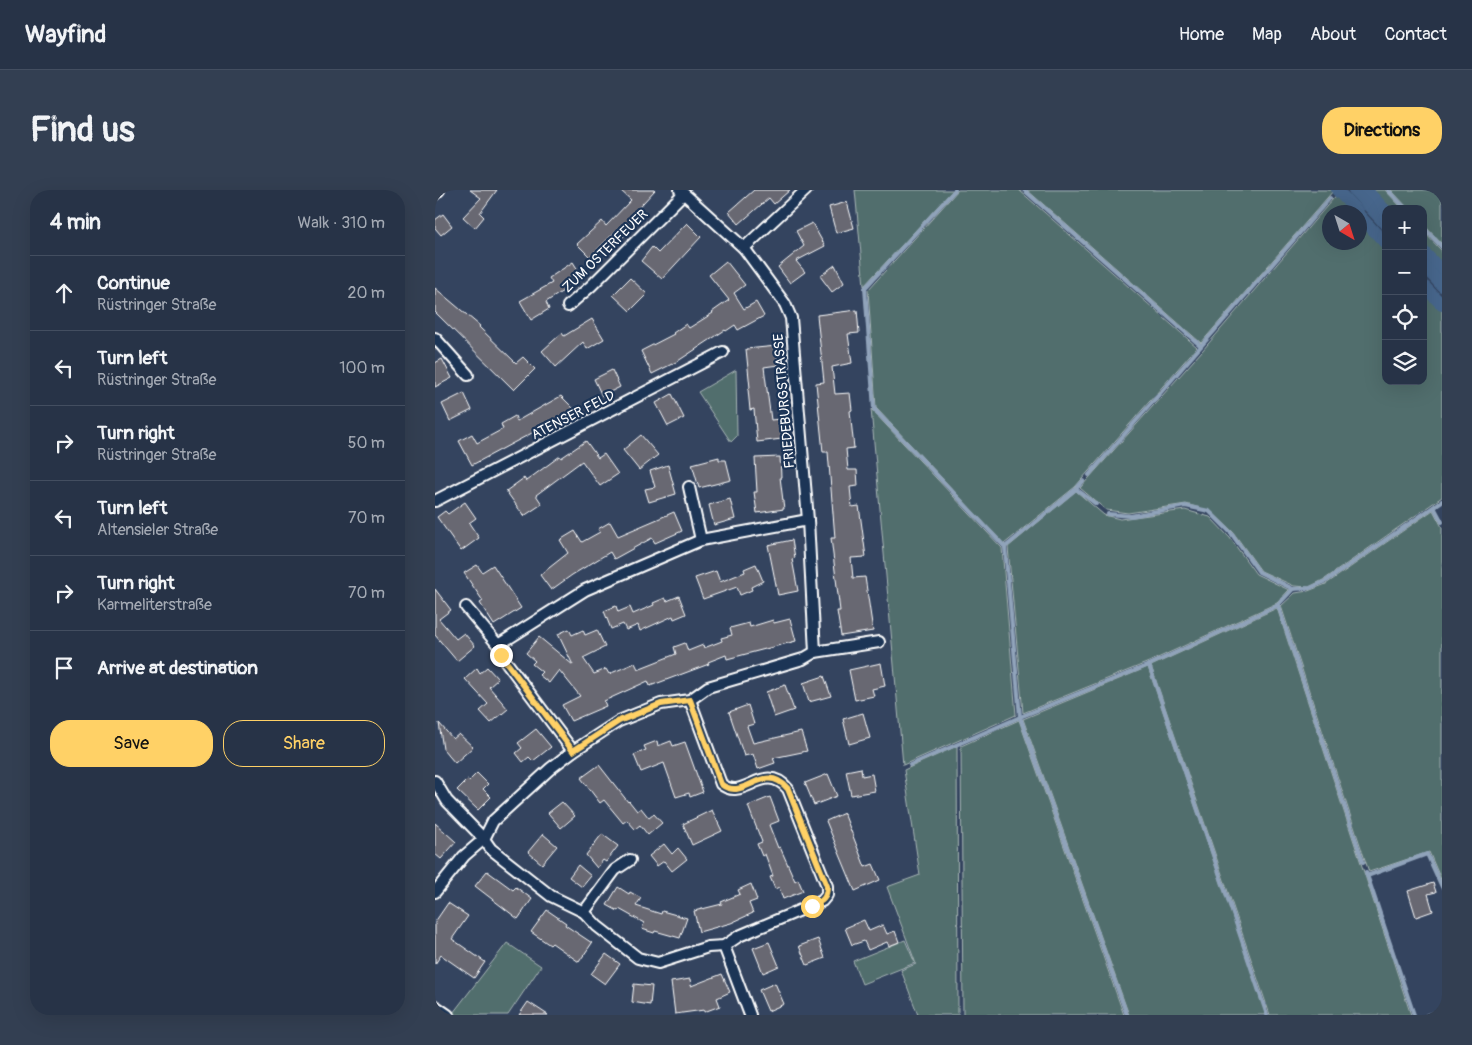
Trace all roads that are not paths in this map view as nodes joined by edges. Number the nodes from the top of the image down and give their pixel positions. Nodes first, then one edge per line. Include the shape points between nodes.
1 (439, 190) edge
2 (806, 190) edge
3 (682, 192) edge
4 (435, 194) edge
5 (744, 248) junction
6 (568, 306) dead end
7 (435, 338) edge
8 (723, 352) dead end
9 (469, 375) dead end
10 (689, 487) dead end
11 (435, 501) edge
12 (808, 520) junction
13 (701, 540) junction
14 (466, 607) dead end
15 (879, 642) dead end
16 (498, 645) junction
17 (815, 652) junction
18 (690, 700) junction
19 (573, 751) junction
20 (435, 781) edge
21 (484, 839) junction
22 (630, 860) dead end
23 (435, 892) edge
24 (584, 912) junction
25 (724, 946) junction
26 (435, 1006) edge
27 (448, 1015) edge
28 (750, 1015) edge

1 - 4 street
2 - 5 street
3 - 5 street, FRIEDEBURGSTRASSE
3 - 6 street, ZUM OSTERFEUER
5 - 12 street, FRIEDEBURGSTRASSE via 785,304 791,318
7 - 9 street
8 - 11 street, ATENSER FELD
10 - 13 street
12 - 13 street
12 - 17 street, FRIEDEBURGSTRASSE
13 - 16 street via 585,590
14 - 16 street
15 - 17 street
16 - 19 street via 501,655
17 - 18 street via 803,659 708,687
18 - 19 street via 661,704 619,721
18 - 25 street via 721,784 726,789 733,790 767,778 781,781 788,789 827,886 827,895 822,901 739,936
19 - 21 street via 493,821
20 - 21 street via 447,801
21 - 23 street via 464,856
21 - 24 street via 491,849 551,896
22 - 24 street via 615,870
24 - 25 street via 639,958 658,962 708,947
25 - 28 street
26 - 27 street

